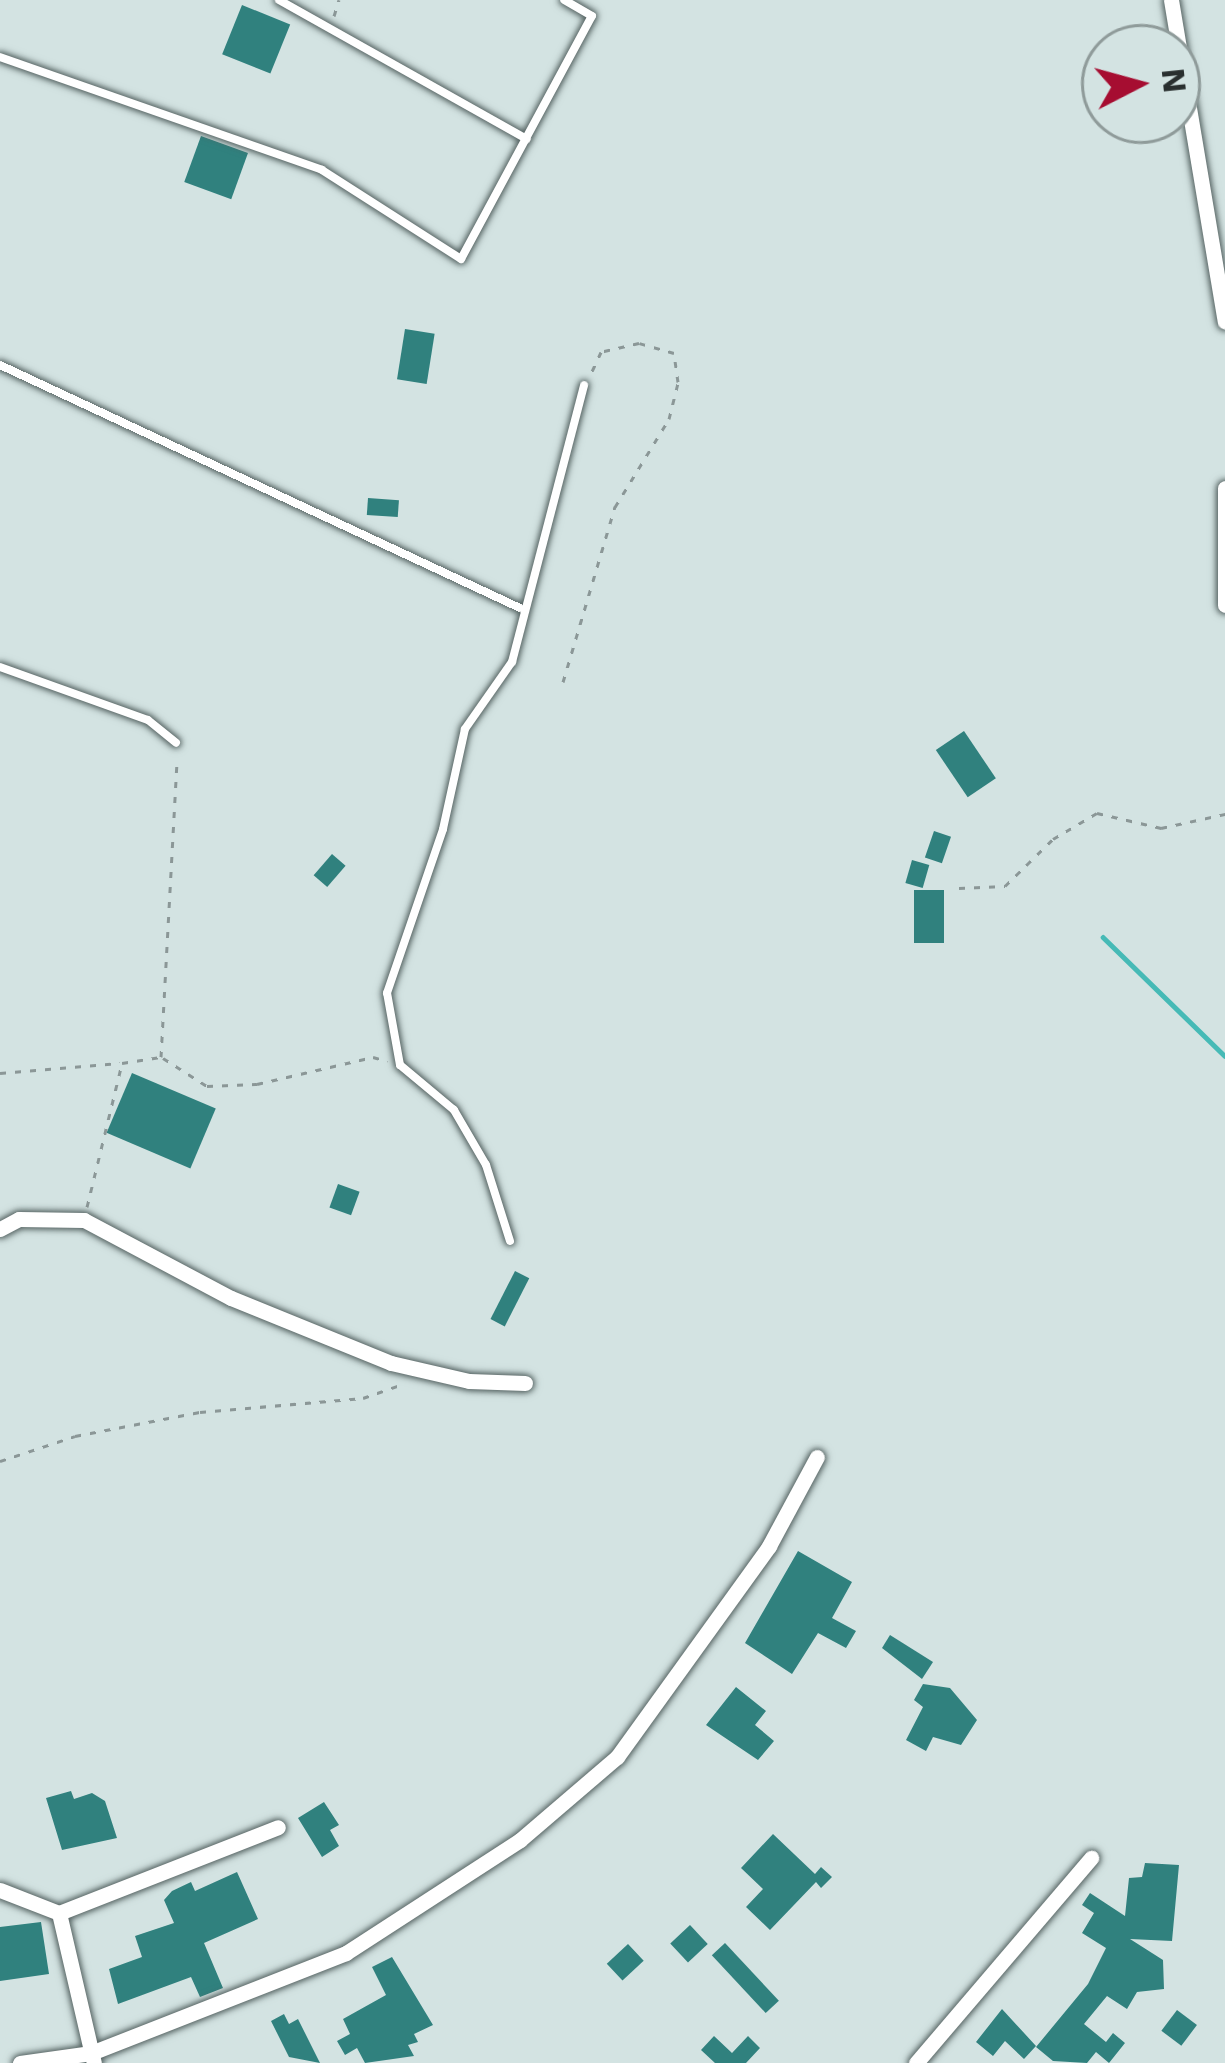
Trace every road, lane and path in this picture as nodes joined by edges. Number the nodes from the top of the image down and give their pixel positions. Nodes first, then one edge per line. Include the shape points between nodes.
1 (279, 0) edge
2 (339, 0) edge
3 (564, 0) edge
4 (1171, 0) edge
5 (332, 24) junction
6 (0, 57) edge
7 (527, 140) junction
8 (1225, 322) edge
9 (0, 365) edge
10 (584, 385) joint
11 (1225, 488) edge
12 (1224, 572) edge
13 (1224, 601) edge
14 (520, 608) junction
15 (0, 667) edge
16 (563, 682) dead end
17 (176, 743) joint
18 (1225, 814) edge
19 (959, 888) dead end
20 (161, 1057) junction
21 (122, 1063) junction
22 (400, 1065) junction
23 (0, 1073) edge
24 (84, 1220) junction
25 (0, 1229) edge
26 (510, 1241) dead end
27 (425, 1370) junction
28 (525, 1383) dead end
29 (817, 1456) dead end
30 (0, 1461) edge
31 (278, 1827) dead end
32 (1091, 1858) dead end
33 (0, 1890) edge
34 (59, 1913) junction
35 (92, 2058) edge
36 (20, 2063) edge
37 (916, 2063) edge

1 - 5 lane
2 - 5 path
3 - 7 lane via 592,16
4 - 8 street
5 - 7 lane
6 - 7 lane via 322,170 461,259
9 - 14 lane
10 - 14 lane
10 - 16 path via 602,352 639,344 674,353 678,382 669,419 615,508
11 - 12 street
12 - 13 street
14 - 22 lane via 512,662 465,729 443,829 387,993
15 - 17 lane via 148,720
17 - 20 path
18 - 19 path via 1160,828 1097,813 1053,839 1005,886
20 - 21 path
20 - 22 path via 207,1086 373,1057
21 - 23 path
21 - 24 path
22 - 26 lane via 454,1111 486,1165
24 - 25 street via 19,1220
24 - 27 street via 231,1298
27 - 28 street
27 - 30 path via 363,1398 200,1412 75,1436
29 - 35 street via 769,1546 617,1757 520,1840 346,1953
31 - 34 street
32 - 37 street
33 - 34 street
34 - 35 street
35 - 36 street

